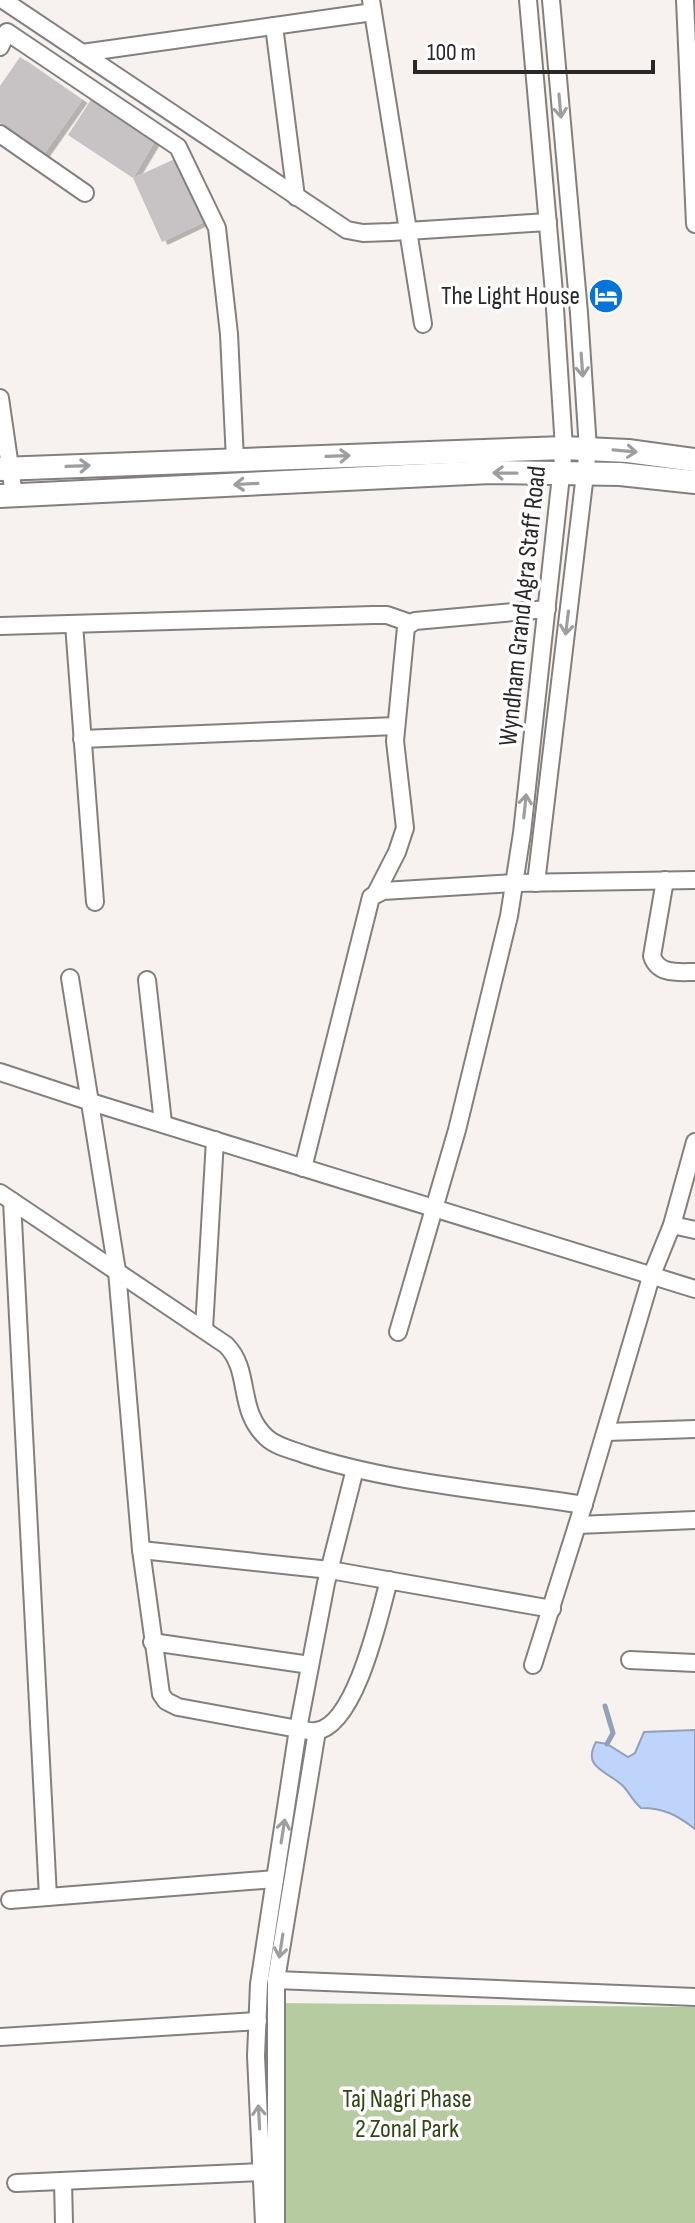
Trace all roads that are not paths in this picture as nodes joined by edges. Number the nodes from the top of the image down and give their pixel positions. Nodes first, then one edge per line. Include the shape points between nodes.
1 (3, 0) edge
2 (528, 0) edge
3 (551, 0) edge
4 (685, 0) edge
5 (372, 6) edge
6 (274, 26) junction
7 (0, 47) edge
8 (82, 53) junction
9 (0, 134) edge
10 (85, 193) dead end
11 (296, 197) junction
12 (548, 222) junction
13 (695, 224) edge
14 (408, 231) junction
15 (423, 324) dead end
16 (0, 398) edge
17 (564, 448) junction
18 (588, 449) junction
19 (235, 460) junction
20 (695, 460) edge
21 (6, 469) edge
22 (561, 473) junction
23 (585, 474) junction
24 (695, 482) edge
25 (7, 496) edge
26 (547, 609) junction
27 (410, 623) junction
28 (74, 624) junction
29 (0, 626) edge
30 (396, 726) junction
31 (82, 739) junction
32 (665, 880) junction
33 (695, 880) edge
34 (514, 883) junction
35 (536, 883) junction
36 (376, 893) junction
37 (95, 902) dead end
38 (695, 972) edge
39 (70, 978) dead end
40 (147, 980) dead end
41 (0, 1072) edge
42 (91, 1102) junction
43 (163, 1123) junction
44 (215, 1140) junction
45 (695, 1142) edge
46 (303, 1168) junction
47 (6, 1197) edge
48 (435, 1207) junction
49 (672, 1225) junction
50 (695, 1230) edge
51 (117, 1271) junction
52 (651, 1277) junction
53 (695, 1289) edge
54 (204, 1329) junction
55 (398, 1332) dead end
56 (695, 1429) edge
57 (606, 1432) junction
58 (355, 1469) junction
59 (584, 1505) junction
60 (695, 1520) edge
61 (578, 1525) junction
62 (141, 1550) junction
63 (330, 1570) junction
64 (389, 1580) junction
65 (552, 1609) junction
66 (152, 1642) junction
67 (630, 1660) dead end
68 (695, 1663) edge
69 (310, 1665) junction
70 (533, 1665) dead end
71 (298, 1729) junction
72 (317, 1731) junction
73 (275, 1879) junction
74 (48, 1897) junction
75 (10, 1900) dead end
76 (276, 1980) junction
77 (695, 1997) edge
78 (258, 2021) junction
79 (0, 2037) edge
80 (262, 2172) junction
81 (63, 2181) junction
82 (16, 2183) dead end
83 (64, 2223) edge
84 (264, 2223) edge
85 (276, 2223) edge

1 - 8 street
2 - 12 street, Wyndham Grand Agra Staff Road
3 -> 18 street
4 - 13 street
5 - 6 street
5 - 14 street
6 - 8 street
6 - 11 street
7 - 19 street via 7,32 178,147 217,228
8 - 11 street
9 - 10 street
11 - 14 street via 347,230
12 - 14 street
12 - 17 street, Wyndham Grand Agra Staff Road
14 - 15 street
16 - 21 street
17 - 18 street
19 -> 17 street
17 - 22 street, Wyndham Grand Agra Staff Road
18 -> 20 street
18 - 23 street
21 -> 19 street
21 - 25 street
22 - 23 street
22 -> 25 street
22 - 26 street, Wyndham Grand Agra Staff Road
23 - 24 street
23 -> 35 street
26 - 27 street
34 -> 26 street, Wyndham Grand Agra Staff Road
27 - 28 street via 373,615
27 - 30 street via 404,631
28 - 29 street
28 - 31 street
30 - 31 street
30 - 36 street via 405,828
31 - 37 street
32 - 33 street
32 - 35 street
32 - 38 street via 654,963 673,972
34 - 35 street
34 - 36 street
34 - 48 street, Wyndham Grand Agra Staff Road
36 - 46 street via 367,903
39 - 42 street
40 - 43 street
41 - 42 street
42 - 43 street
42 - 51 street
43 - 44 street
44 - 46 street
44 - 54 street
45 - 49 street
46 - 48 street
47 - 51 street
47 - 74 street
48 - 52 street
48 - 55 street, Wyndham Grand Agra Staff Road
49 - 50 street
49 - 52 street
51 - 54 street
51 - 62 street
52 - 53 street
52 - 57 street
54 - 58 street via 235,1354 252,1420 269,1440
56 - 57 street
57 - 59 street
58 - 59 street
58 - 63 street
59 - 61 street
60 - 61 street
61 - 65 street
62 - 63 street
62 - 66 street
63 - 64 street
63 - 69 street
64 - 65 street
64 - 72 street via 350,1698 330,1725
65 - 70 street
66 - 69 street
66 - 71 street via 161,1694 171,1705
67 - 68 street
69 - 71 street
71 - 72 street
73 -> 71 street
72 -> 76 street
73 - 74 street
73 - 78 street
74 - 75 street
76 - 77 street
76 - 85 street
78 - 79 street
80 -> 78 street
80 - 81 street
80 - 84 street
81 - 82 street
81 - 83 street

